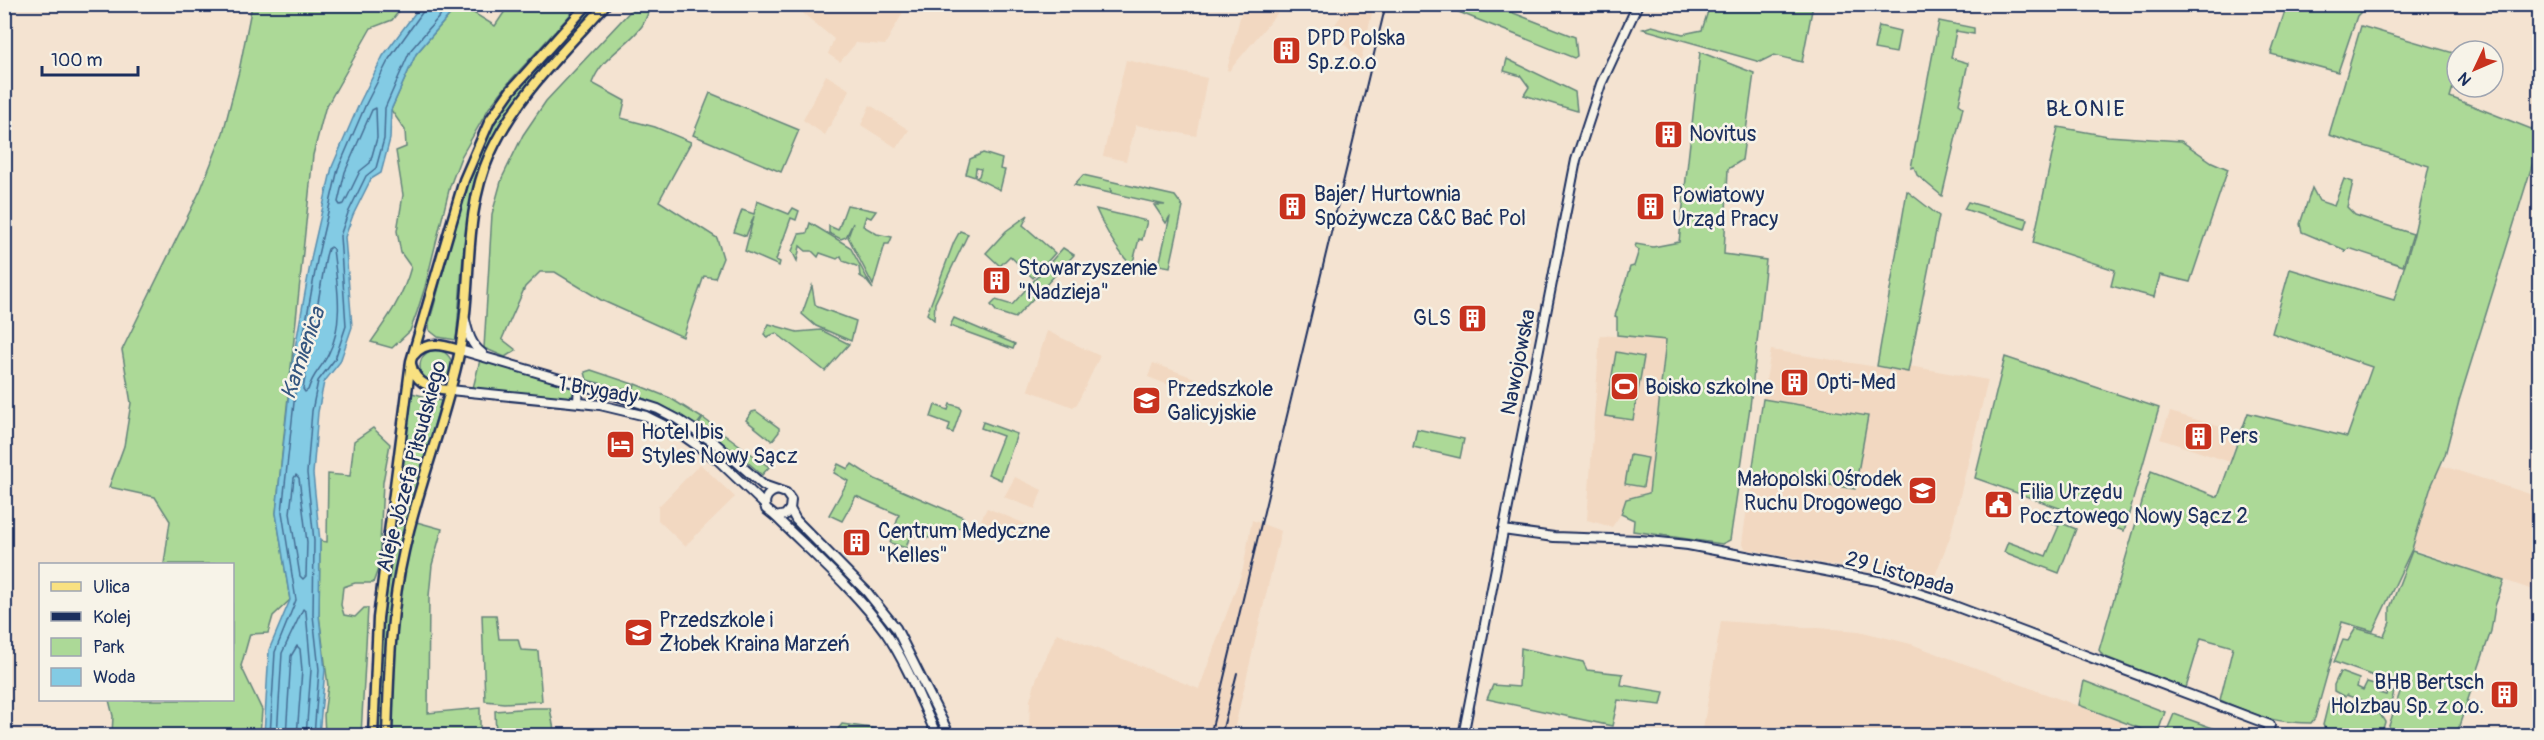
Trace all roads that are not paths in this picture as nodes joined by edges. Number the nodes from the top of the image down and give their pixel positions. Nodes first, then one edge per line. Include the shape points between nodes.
1 (588, 4) edge
2 (606, 4) edge
3 (1638, 4) edge
4 (464, 317) junction
5 (460, 350) junction
6 (489, 357) junction
7 (411, 361) junction
8 (579, 384) junction
9 (450, 390) junction
10 (578, 402) junction
11 (778, 490) junction
12 (765, 505) junction
13 (790, 509) junction
14 (776, 517) junction
15 (1503, 530) junction
16 (373, 735) edge
17 (387, 735) edge
18 (937, 735) edge
19 (950, 735) edge
20 (1463, 735) edge
21 (2267, 735) edge

1 - 7 main road, Aleje Józefa Piłsudskiego via 490,120 464,180
2 - 4 main road, Aleje Józefa Piłsudskiego via 527,94 504,125 490,155 474,207
3 - 15 street, Nawojowska via 1601,84 1576,160
4 - 5 main road, Aleje Józefa Piłsudskiego
4 - 6 street via 477,349
5 - 6 street, 1 Brygady
5 - 7 main road, Aleje Józefa Piłsudskiego via 425,345
5 - 9 main road, Aleje Józefa Piłsudskiego
6 - 8 street, 1 Brygady
7 - 9 main road, 1 Brygady via 419,380
7 - 16 main road, Aleje Józefa Piłsudskiego via 378,618
8 - 10 street
8 - 11 street, 1 Brygady via 677,419 715,443 763,484
9 - 10 street, 1 Brygady
9 - 17 main road, Aleje Józefa Piłsudskiego via 404,551 389,666
10 - 12 street, 1 Brygady via 620,408 678,432 718,460
11 - 12 street via 770,493
11 - 13 street via 789,496
12 - 14 street via 768,513
13 - 14 street
13 - 19 street via 896,628
14 - 18 street via 851,592 886,634
15 - 20 street, Nawojowska
15 - 21 street, 29 Listopada via 1554,537 1672,543 1883,582 2270,725

